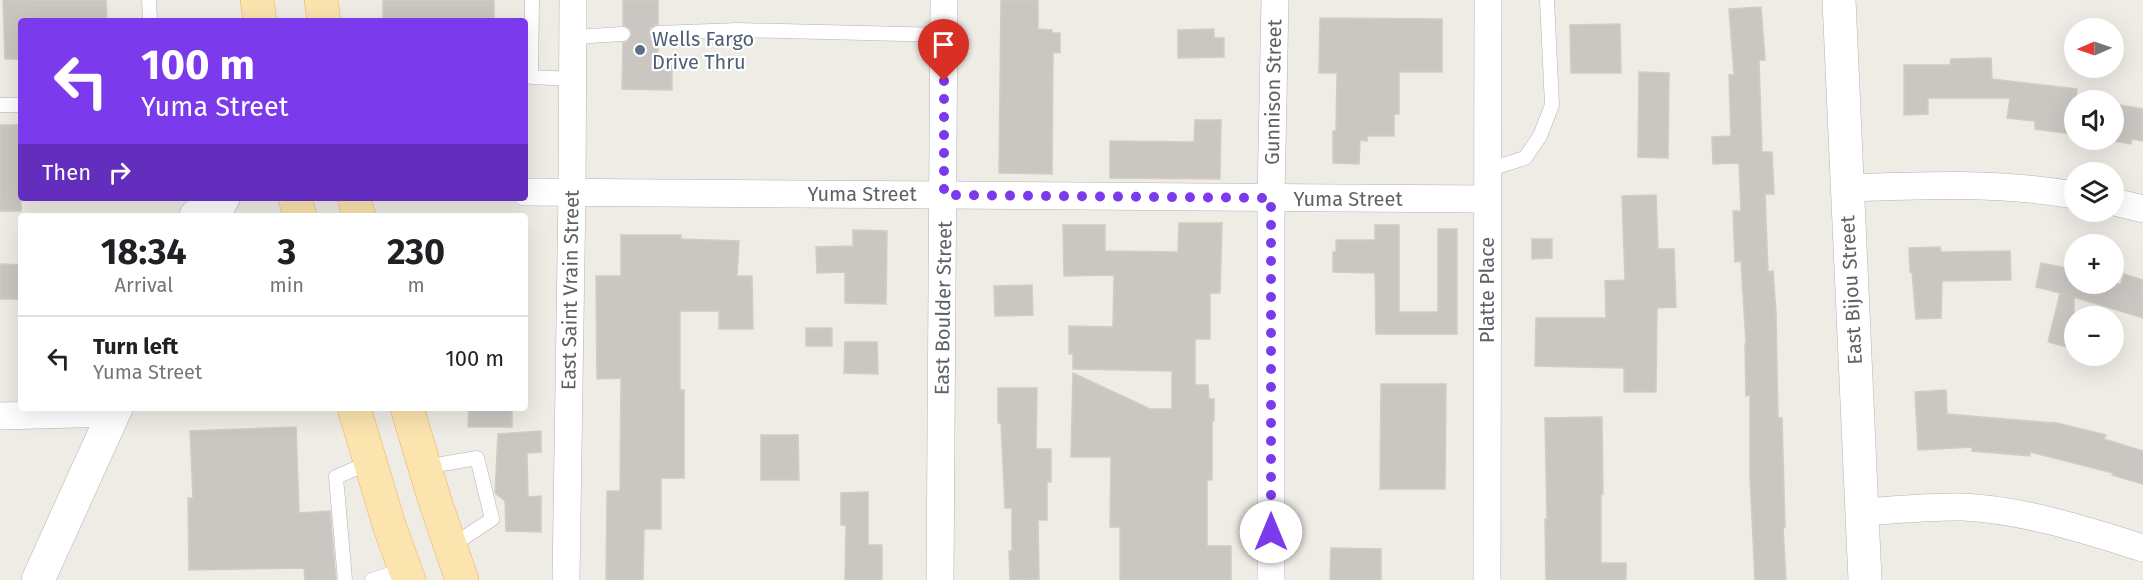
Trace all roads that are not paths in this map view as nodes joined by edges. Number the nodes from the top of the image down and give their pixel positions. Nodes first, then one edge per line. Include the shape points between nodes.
1 (149, 0) edge
2 (257, 0) edge
3 (321, 0) edge
4 (532, 0) edge
5 (573, 0) edge
6 (944, 0) edge
7 (1275, 0) edge
8 (1488, 0) edge
9 (1547, 0) edge
10 (1839, 0) edge
11 (150, 18) edge
12 (260, 18) edge
13 (324, 18) edge
14 (623, 33) dead end
15 (658, 33) dead end
16 (944, 35) junction
17 (573, 37) junction
18 (573, 79) junction
19 (0, 105) edge
20 (18, 105) edge
21 (1487, 170) junction
22 (1846, 188) junction
23 (528, 192) edge
24 (572, 192) junction
25 (2064, 193) edge
26 (944, 195) junction
27 (1271, 198) junction
28 (1487, 200) junction
29 (222, 201) edge
30 (2124, 204) edge
31 (2143, 209) edge
32 (202, 213) edge
33 (115, 411) edge
34 (355, 411) edge
35 (408, 411) edge
36 (0, 416) edge
37 (370, 462) junction
38 (424, 467) junction
39 (1862, 512) junction
40 (450, 547) junction
41 (2143, 548) edge
42 (407, 574) edge
43 (38, 580) edge
44 (345, 580) edge
45 (372, 580) edge
46 (462, 580) edge
47 (566, 580) edge
48 (940, 580) edge
49 (1271, 580) edge
50 (1487, 580) edge
51 (1865, 580) edge

1 - 11 lane
2 - 12 main road
3 - 13 main road
4 - 18 lane via 531,76
5 - 17 street, East Saint Vrain Street
6 - 16 street, East Boulder Street
7 - 27 street, Gunnison Street
8 - 21 street, Platte Place
9 - 21 lane via 1552,105 1540,136 1525,158
10 - 22 street, East Bijou Street
14 - 17 lane
15 - 16 lane via 738,30
16 - 26 street, East Boulder Street
17 - 18 street, East Saint Vrain Street
18 - 24 street, East Saint Vrain Street
19 - 20 lane
21 - 28 street, Platte Place
22 - 25 street via 1967,184
22 - 39 street, East Bijou Street
23 - 24 street, Yuma Street
24 - 26 street, Yuma Street
24 - 47 street, East Saint Vrain Street
26 - 27 street, Yuma Street
26 - 48 street, East Boulder Street
27 - 28 street, Yuma Street
27 - 49 street, Gunnison Street
28 - 50 street, Platte Place
29 - 32 street
30 - 31 street
33 - 36 street
33 - 43 street
34 - 37 main road
35 - 38 main road
37 - 42 main road
37 - 44 lane via 336,477
38 - 40 main road
38 - 40 lane via 477,458 492,519
39 - 41 street via 1964,507 1998,511 2036,517
39 - 51 street, East Bijou Street
40 - 46 main road
42 - 45 lane

